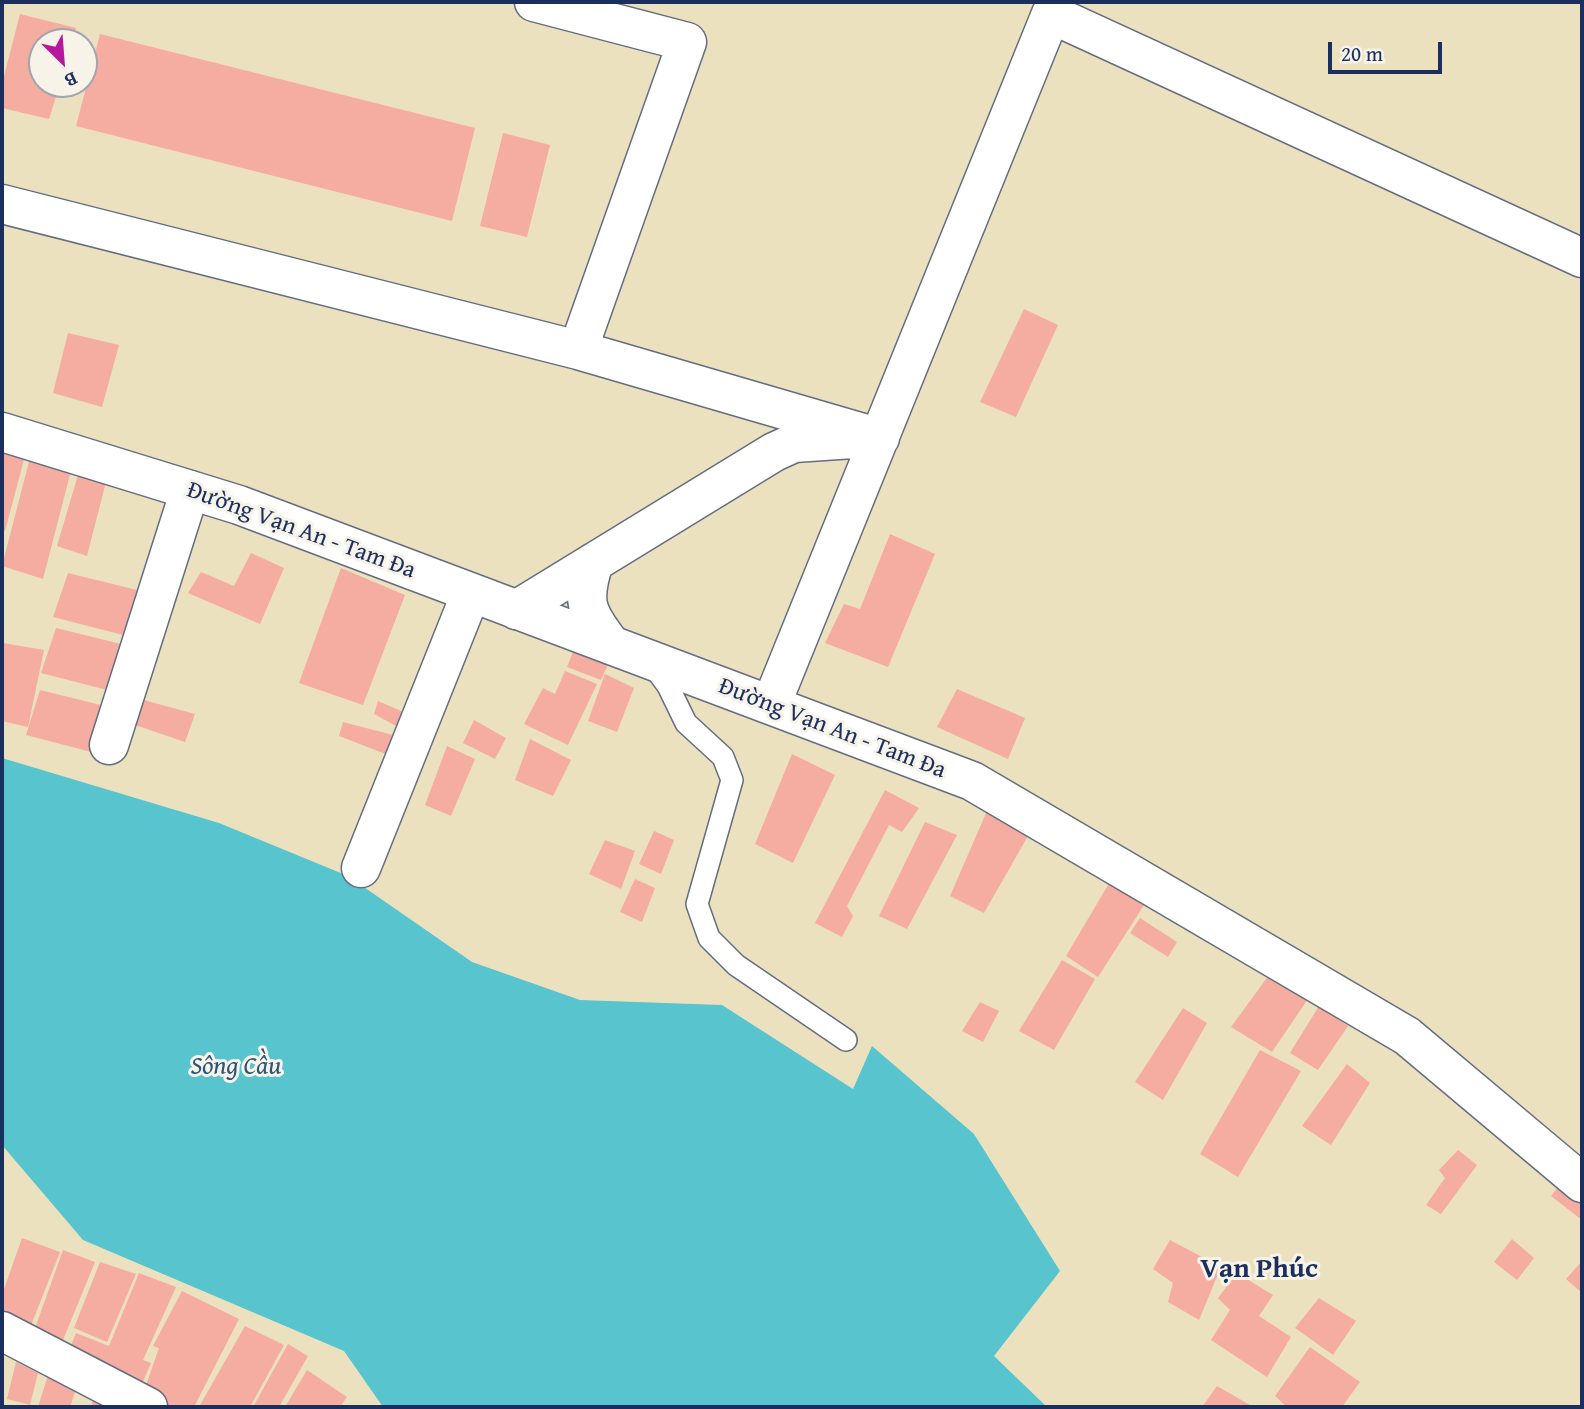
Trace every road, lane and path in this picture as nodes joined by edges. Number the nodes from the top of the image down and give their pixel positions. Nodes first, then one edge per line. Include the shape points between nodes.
1 (534, 2) edge
2 (1053, 8) edge
3 (2, 204) edge
4 (1582, 258) edge
5 (578, 350) junction
6 (2, 432) edge
7 (880, 438) junction
8 (190, 490) junction
9 (594, 562) junction
10 (471, 593) junction
11 (516, 610) junction
12 (611, 645) junction
13 (648, 659) junction
14 (771, 705) junction
15 (109, 745) dead end
16 (361, 868) dead end
17 (846, 1040) dead end
18 (1582, 1183) edge
19 (2, 1331) edge
20 (148, 1407) edge

1 - 5 street via 687,42
2 - 4 street
2 - 7 street
3 - 5 street
5 - 7 street
6 - 8 street, Đường Vạn An - Tam Đa
7 - 9 street via 794,443
7 - 14 street
8 - 10 street, Đường Vạn An - Tam Đa
8 - 15 street
9 - 11 street
9 - 12 street via 585,589 586,608
10 - 11 street, Đường Vạn An - Tam Đa
10 - 16 street
11 - 12 street, Đường Vạn An - Tam Đa
12 - 13 street, Đường Vạn An - Tam Đa
13 - 14 street, Đường Vạn An - Tam Đa
13 - 17 lane via 687,723 723,757 732,780 696,904 709,938 736,965
14 - 18 street, Đường Vạn An - Tam Đa via 972,781 1407,1036
19 - 20 street

